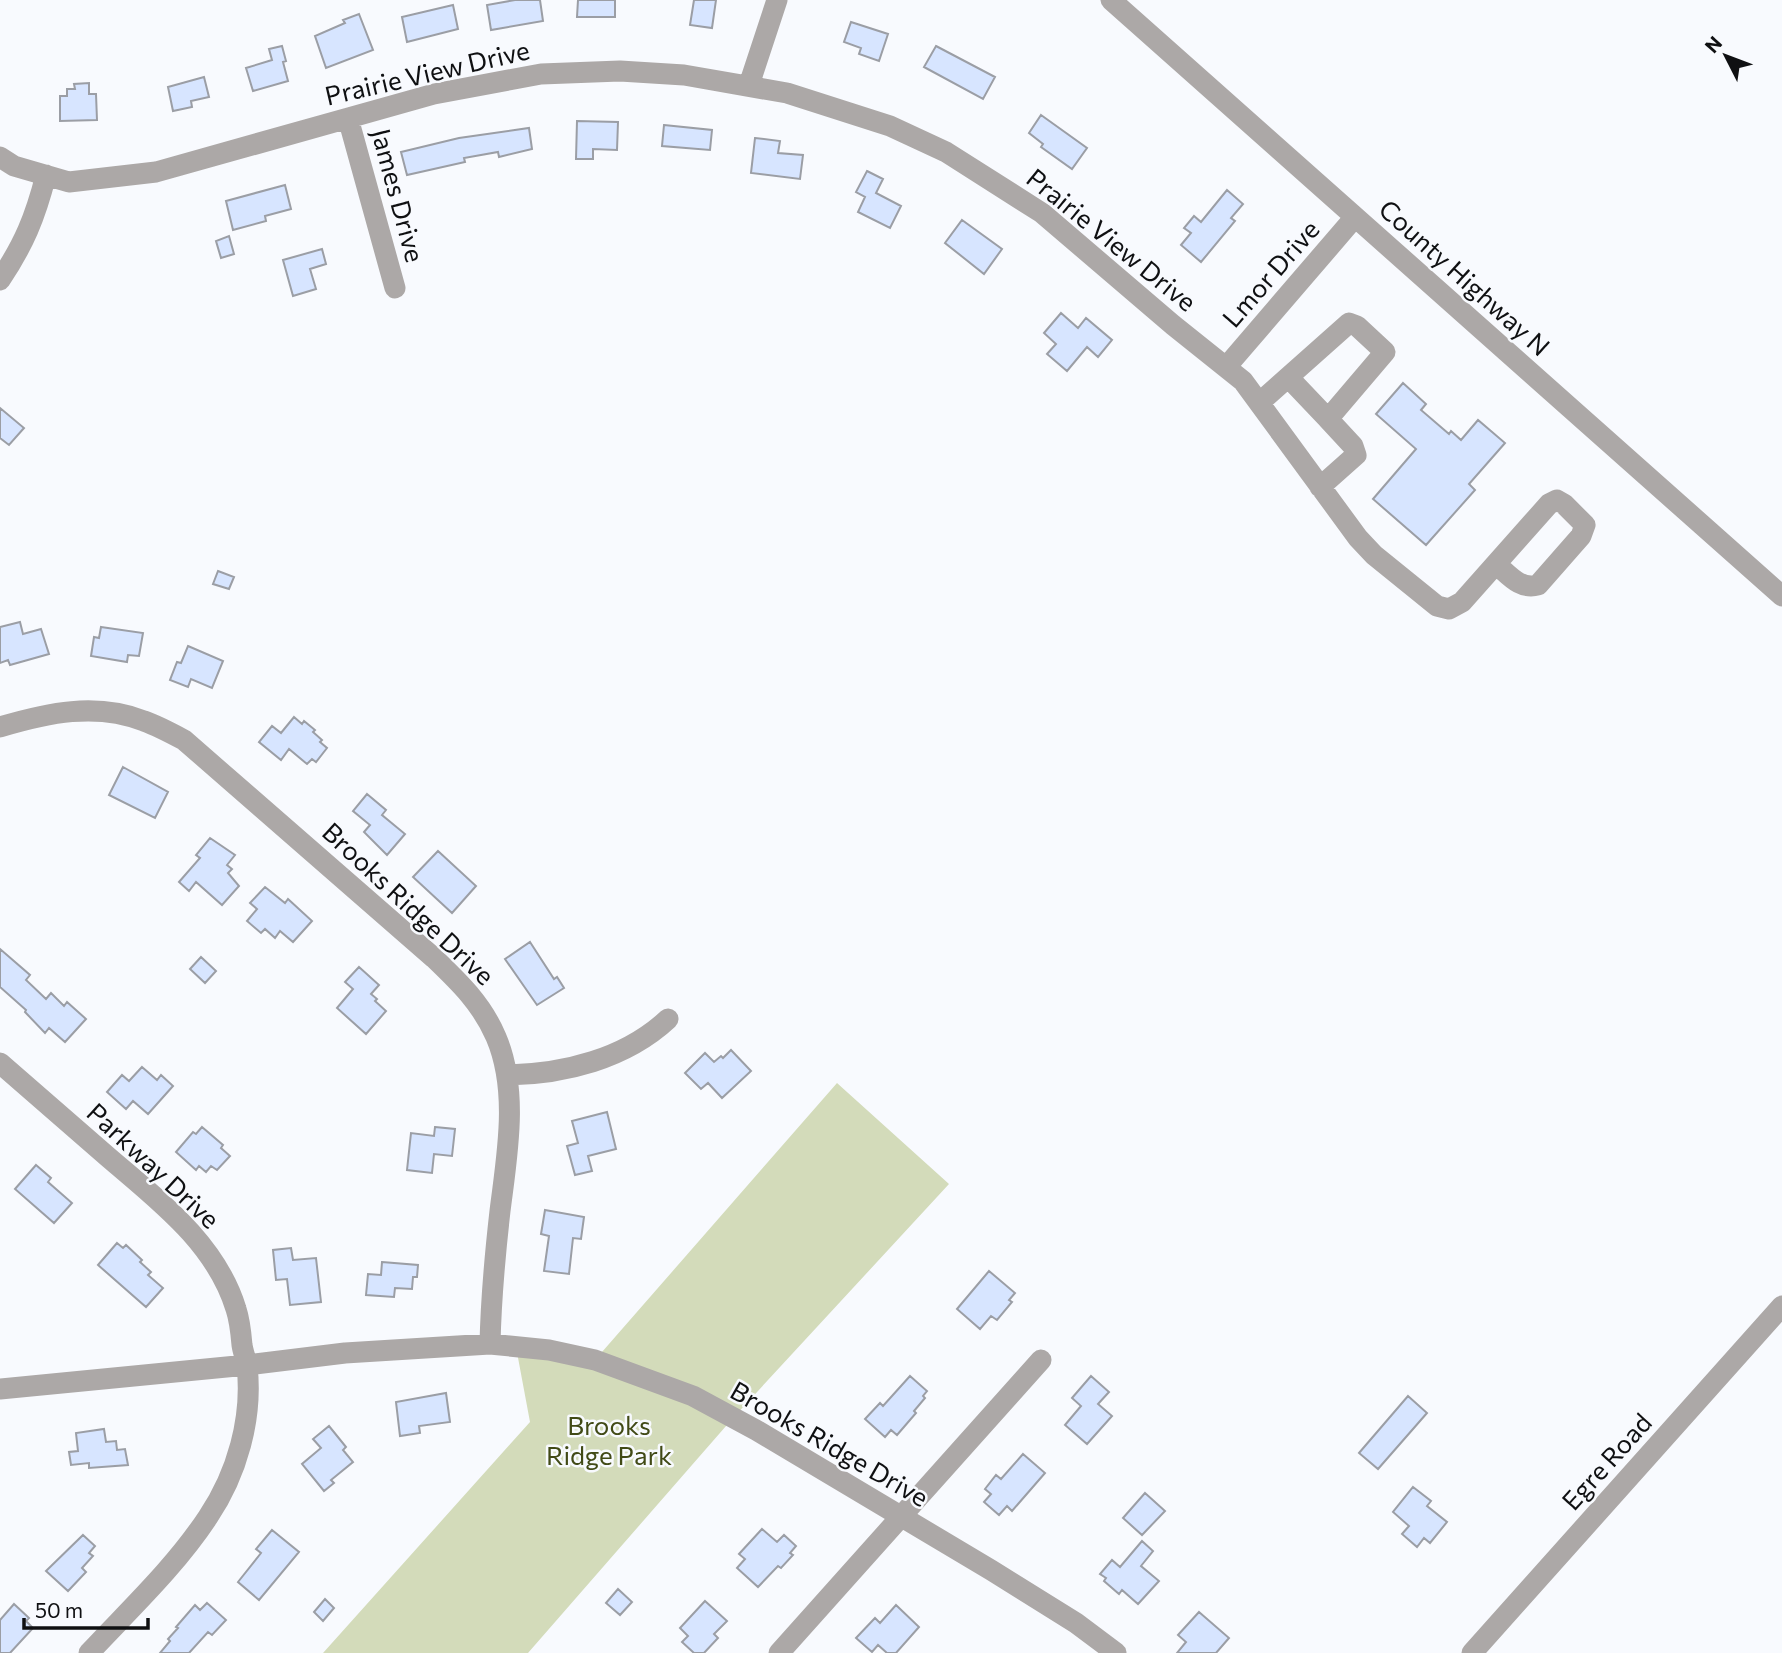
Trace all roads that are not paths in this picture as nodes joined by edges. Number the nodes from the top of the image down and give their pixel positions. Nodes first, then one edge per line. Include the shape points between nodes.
1 (776, 0) edge
2 (1111, 0) edge
3 (749, 85) junction
4 (348, 118) junction
5 (0, 157) edge
6 (46, 175) junction
7 (1355, 217) junction
8 (0, 280) edge
9 (395, 288) dead end
10 (1227, 366) junction
11 (1289, 378) junction
12 (1259, 403) junction
13 (1328, 419) junction
14 (1320, 487) junction
15 (1496, 564) dead end
16 (1782, 596) edge
17 (0, 727) edge
18 (668, 1019) dead end
19 (0, 1063) edge
20 (506, 1075) junction
21 (1782, 1306) edge
22 (490, 1344) junction
23 (1041, 1360) dead end
24 (247, 1365) junction
25 (0, 1389) edge
26 (900, 1516) junction
27 (89, 1653) edge
28 (779, 1653) edge
29 (1115, 1653) edge
30 (1472, 1653) edge

1 - 3 street
2 - 7 street, County Highway N
3 - 4 street, Prairie View Drive via 620,71 541,74 434,94
3 - 10 street, Prairie View Drive via 890,127 946,152 1042,213
4 - 6 street, Prairie View Drive via 156,172 69,182
4 - 9 street, James Drive
5 - 6 street, Prairie View Drive
6 - 8 street via 27,237
7 - 10 street, Lmor Drive
7 - 16 street, County Highway N
10 - 12 street, Prairie View Drive
11 - 12 street
11 - 13 street
11 - 13 street via 1349,323 1385,352
12 - 14 street, Prairie View Drive
13 - 14 street via 1356,455
14 - 15 street, Prairie View Drive via 1366,547 1437,606 1449,610 1462,602
17 - 20 street, Brooks Ridge Drive via 67,711 114,713 184,740 465,988 495,1033
18 - 20 street via 634,1046 593,1062
19 - 24 street, Parkway Drive via 198,1240 236,1309
20 - 22 street, Brooks Ridge Drive via 508,1151
21 - 30 street, Egre Road
22 - 24 street, Brooks Ridge Drive via 345,1353
22 - 26 street, Brooks Ridge Drive via 595,1360 693,1396
23 - 26 street
24 - 25 street, Brooks Ridge Drive
24 - 27 street, Parkway Drive via 244,1430 218,1501 162,1574
26 - 28 street
26 - 29 street, Brooks Ridge Drive via 1076,1623

